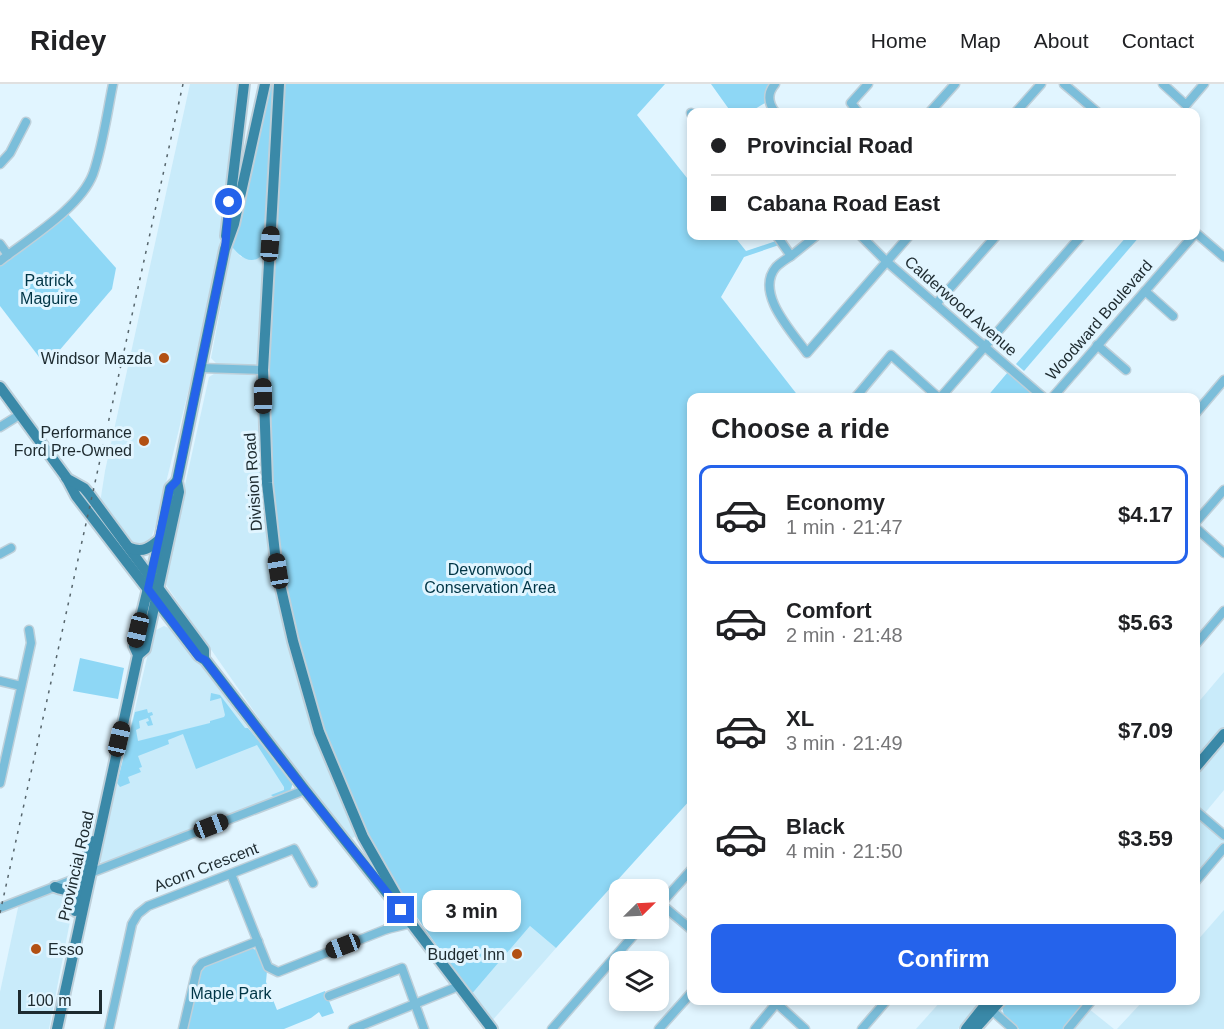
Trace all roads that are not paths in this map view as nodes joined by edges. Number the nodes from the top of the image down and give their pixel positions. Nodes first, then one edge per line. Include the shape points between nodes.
1 (113, 84) edge
2 (244, 84) edge
3 (265, 84) edge
4 (279, 84) edge
5 (775, 84) edge
6 (868, 84) edge
7 (955, 84) edge
8 (1041, 84) edge
9 (1064, 84) edge
10 (1163, 84) edge
11 (1204, 84) edge
12 (772, 108) edge
13 (855, 108) edge
14 (934, 108) edge
15 (1020, 108) edge
16 (1091, 108) edge
17 (26, 122) dead end
18 (235, 156) junction
19 (0, 164) edge
20 (245, 176) junction
21 (1200, 239) edge
22 (780, 240) edge
23 (811, 240) edge
24 (865, 240) edge
25 (905, 240) edge
26 (992, 240) edge
27 (1078, 240) edge
28 (1189, 240) edge
29 (0, 244) edge
30 (225, 249) junction
31 (8, 255) junction
32 (791, 256) junction
33 (1224, 257) edge
34 (0, 261) edge
35 (886, 261) junction
36 (1145, 291) junction
37 (936, 304) junction
38 (1173, 316) dead end
39 (1097, 345) junction
40 (985, 346) junction
41 (201, 368) junction
42 (263, 370) junction
43 (1126, 370) dead end
44 (1224, 380) edge
45 (0, 387) edge
46 (859, 393) edge
47 (934, 393) edge
48 (944, 393) edge
49 (1038, 393) edge
50 (1056, 393) edge
51 (1200, 408) edge
52 (21, 414) junction
53 (0, 427) edge
54 (66, 477) junction
55 (177, 481) junction
56 (1224, 490) edge
57 (1200, 517) edge
58 (1200, 532) edge
59 (160, 539) junction
60 (11, 548) dead end
61 (130, 548) junction
62 (1224, 553) edge
63 (0, 554) edge
64 (151, 577) junction
65 (155, 592) junction
66 (1224, 611) edge
67 (174, 623) junction
68 (29, 630) dead end
69 (149, 630) junction
70 (1200, 639) edge
71 (138, 655) junction
72 (204, 658) junction
73 (0, 681) edge
74 (21, 686) junction
75 (1224, 734) edge
76 (1200, 762) edge
77 (0, 783) edge
78 (305, 790) junction
79 (1200, 814) edge
80 (1224, 835) edge
81 (1224, 848) edge
82 (231, 874) junction
83 (87, 875) junction
84 (687, 875) edge
85 (1200, 876) edge
86 (313, 883) dead end
87 (55, 887) junction
88 (669, 895) edge
89 (76, 902) junction
90 (0, 908) edge
91 (401, 910) junction
92 (669, 912) edge
93 (411, 923) junction
94 (687, 926) edge
95 (387, 929) junction
96 (76, 934) junction
97 (630, 939) edge
98 (258, 941) junction
99 (459, 986) junction
100 (329, 996) dead end
101 (687, 998) edge
102 (415, 1004) junction
103 (774, 1005) edge
104 (779, 1005) edge
105 (883, 1005) edge
106 (989, 1005) edge
107 (1087, 1005) edge
108 (57, 1029) edge
109 (109, 1029) edge
110 (183, 1029) edge
111 (353, 1029) edge
112 (424, 1029) edge
113 (492, 1029) edge
114 (552, 1029) edge
115 (659, 1029) edge
116 (755, 1029) edge
117 (805, 1029) edge
118 (862, 1029) edge
119 (966, 1029) edge
120 (975, 1029) edge
121 (1012, 1029) edge
122 (1068, 1029) edge

1 - 31 street via 92,175 82,193
2 - 18 main road, Provincial Road
3 - 20 main road, Provincial Road
4 - 42 main road, Division Road
5 - 12 street via 769,97
6 - 13 street via 851,103
7 - 14 street
8 - 15 street
9 - 16 street
10 - 11 street via 1186,105
17 - 19 street
18 - 20 main road
18 - 30 main road, Provincial Road
20 - 30 main road, Provincial Road
21 - 33 street
22 - 32 street
23 - 32 street
24 - 35 street, Calderwood Avenue
25 - 35 street
26 - 37 street
27 - 40 street
28 - 36 street, Woodward Boulevard
29 - 31 street
30 - 41 main road, Provincial Road
31 - 34 street
32 - 35 street via 775,269 770,294 777,314 807,353
35 - 37 street, Calderwood Avenue
36 - 38 street
36 - 39 street, Woodward Boulevard
37 - 40 street, Calderwood Avenue
39 - 43 street
39 - 50 street, Woodward Boulevard
40 - 48 street
40 - 49 street, Calderwood Avenue
41 - 42 street
41 - 55 main road, Provincial Road
42 - 93 main road, Division Road via 271,528 293,641 336,776 363,837
44 - 51 street
45 - 52 main road
46 - 47 street via 891,354
52 - 53 street
52 - 54 main road
54 - 61 main road via 84,488
54 - 65 main road via 76,496
55 - 59 main road, Provincial Road via 170,488
55 - 65 main road, Provincial Road via 179,492
56 - 57 street
58 - 62 street
59 - 61 main road via 149,549
59 - 64 main road, Provincial Road
60 - 63 street
61 - 64 main road
64 - 65 main road
65 - 67 main road
65 - 69 main road, Provincial Road
65 - 71 main road, Provincial Road via 134,646
65 - 72 main road via 204,650
66 - 70 street
67 - 69 main road via 165,620
67 - 72 main road via 199,657
68 - 74 street via 31,644
69 - 71 main road, Provincial Road via 145,649
71 - 83 main road, Provincial Road
72 - 78 main road
73 - 74 street
74 - 77 street
75 - 76 main road
78 - 83 street
78 - 91 main road
79 - 80 street
81 - 85 street
82 - 86 street, Acorn Crescent via 294,849
82 - 98 street
82 - 109 street, Acorn Crescent via 148,906 138,914 132,924
83 - 87 street
83 - 89 main road, Provincial Road
83 - 96 main road, Provincial Road
84 - 88 street
87 - 89 main road via 72,892
87 - 90 street
89 - 96 main road, Provincial Road
91 - 93 main road
91 - 95 street
92 - 94 street
93 - 95 street
93 - 99 main road
95 - 98 street via 278,972 268,967
96 - 108 main road, Provincial Road
97 - 114 street
98 - 110 street via 202,963 197,969
99 - 102 street
99 - 113 main road
100 - 102 street via 402,968
101 - 115 street
102 - 111 street
102 - 112 street
103 - 116 street
104 - 117 street
105 - 118 street
106 - 119 main road
106 - 120 main road
106 - 121 street
107 - 122 street

